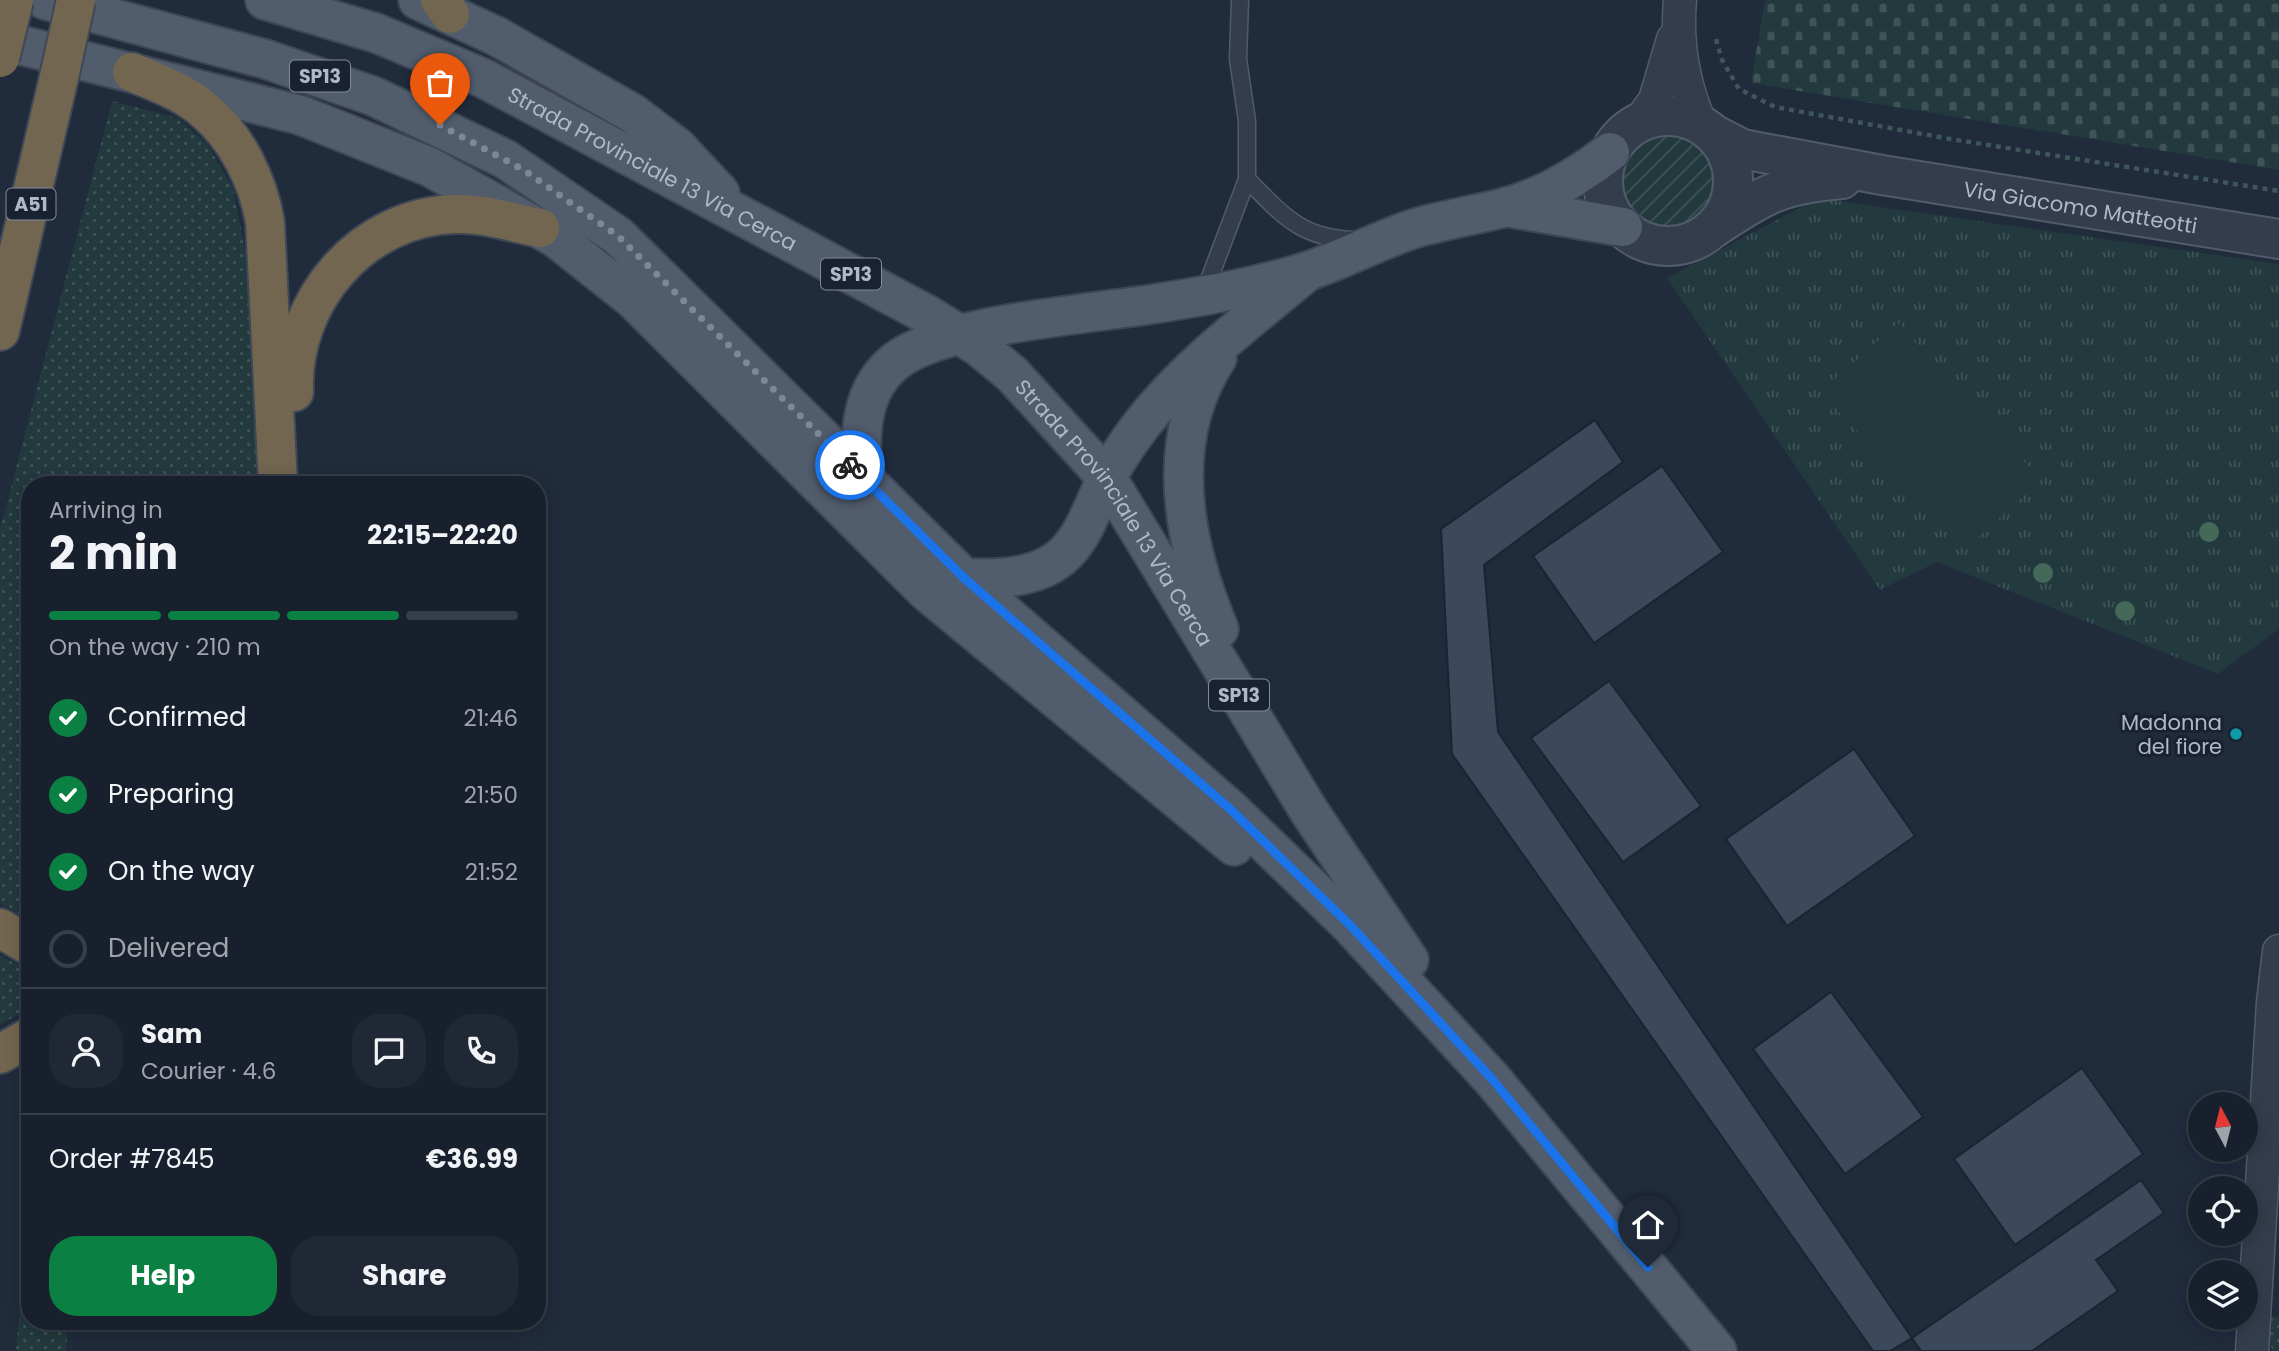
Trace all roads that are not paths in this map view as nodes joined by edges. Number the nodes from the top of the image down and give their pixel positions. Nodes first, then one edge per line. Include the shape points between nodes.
1 (14, 0) edge
2 (46, 0) edge
3 (76, 0) edge
4 (265, 0) edge
5 (1240, 0) edge
6 (436, 5) edge
7 (1679, 10) edge
8 (0, 40) edge
9 (0, 58) edge
10 (132, 72) junction
11 (1637, 125) junction
12 (1707, 131) junction
13 (1610, 152) junction
14 (1882, 175) junction
15 (1247, 179) junction
16 (1506, 207) junction
17 (741, 216) junction
18 (1623, 227) junction
19 (540, 228) junction
20 (1711, 230) junction
21 (2279, 239) edge
22 (1380, 240) junction
23 (1309, 271) junction
24 (1203, 296) junction
25 (0, 331) edge
26 (961, 335) junction
27 (1233, 335) junction
28 (278, 476) edge
29 (299, 476) edge
30 (862, 477) junction
31 (1107, 478) junction
32 (964, 578) junction
33 (1276, 755) junction
34 (1350, 925) junction
35 (0, 928) edge
36 (21, 941) edge
37 (2279, 951) edge
38 (2276, 1003) edge
39 (21, 1042) edge
40 (0, 1055) edge
41 (1492, 1079) junction
42 (1717, 1351) edge
43 (2252, 1351) edge

1 - 9 highway, bridge
2 - 30 main road, SP13 via 147,25 342,84 440,125 505,159 590,214 645,259
3 - 25 highway, A51, bridge
4 - 17 main road, Strada Provinciale 13 Via Cerca / SP13 via 376,33 442,60 549,111
5 - 15 lane via 1238,59 1247,121
6 - 17 main road via 632,113 677,147
7 - 11 street via 1654,100
7 - 12 street via 1684,76
8 - 10 main road
10 - 19 main road via 274,107 373,142 430,167
10 - 28 highway via 204,110 255,181 265,222
11 - 12 street via 1677,117
11 - 13 street
12 - 14 street, Via Giacomo Matteotti via 1742,149
12 - 20 street via 1725,150 1733,178 1728,206
13 - 16 main road via 1581,174
13 - 18 street via 1604,192
14 - 20 street, Via Giacomo Matteotti via 1801,182 1760,197
14 - 21 street, Via Giacomo Matteotti
15 - 22 lane via 1291,221 1308,230 1328,239
15 - 24 lane
16 - 18 main road
16 - 22 main road
17 - 26 main road, Strada Provinciale 13 Via Cerca / SP13
18 - 20 street via 1640,240 1672,246
19 - 29 highway via 471,214 430,216 387,231 340,266 309,312 298,339 294,378
19 - 34 main road via 633,299 926,591 1257,864
22 - 23 main road
23 - 24 main road
23 - 27 main road
24 - 26 main road
26 - 30 main road via 913,350 886,371 864,409
26 - 31 main road, Strada Provinciale 13 Via Cerca / SP13 via 1028,389
27 - 31 main road via 1172,388 1140,426
27 - 33 main road via 1193,405 1185,456 1185,513 1214,617
30 - 32 main road, SP13
31 - 32 main road via 1077,539 1053,564 1016,575
31 - 33 main road, Strada Provinciale 13 Via Cerca / SP13
32 - 34 main road, SP13 via 1230,809
33 - 41 main road, Strada Provinciale 13 Via Cerca / SP13 via 1352,877
34 - 41 main road, SP13
35 - 36 highway
37 - 38 street
38 - 43 street
39 - 40 highway
41 - 42 main road, SP13

